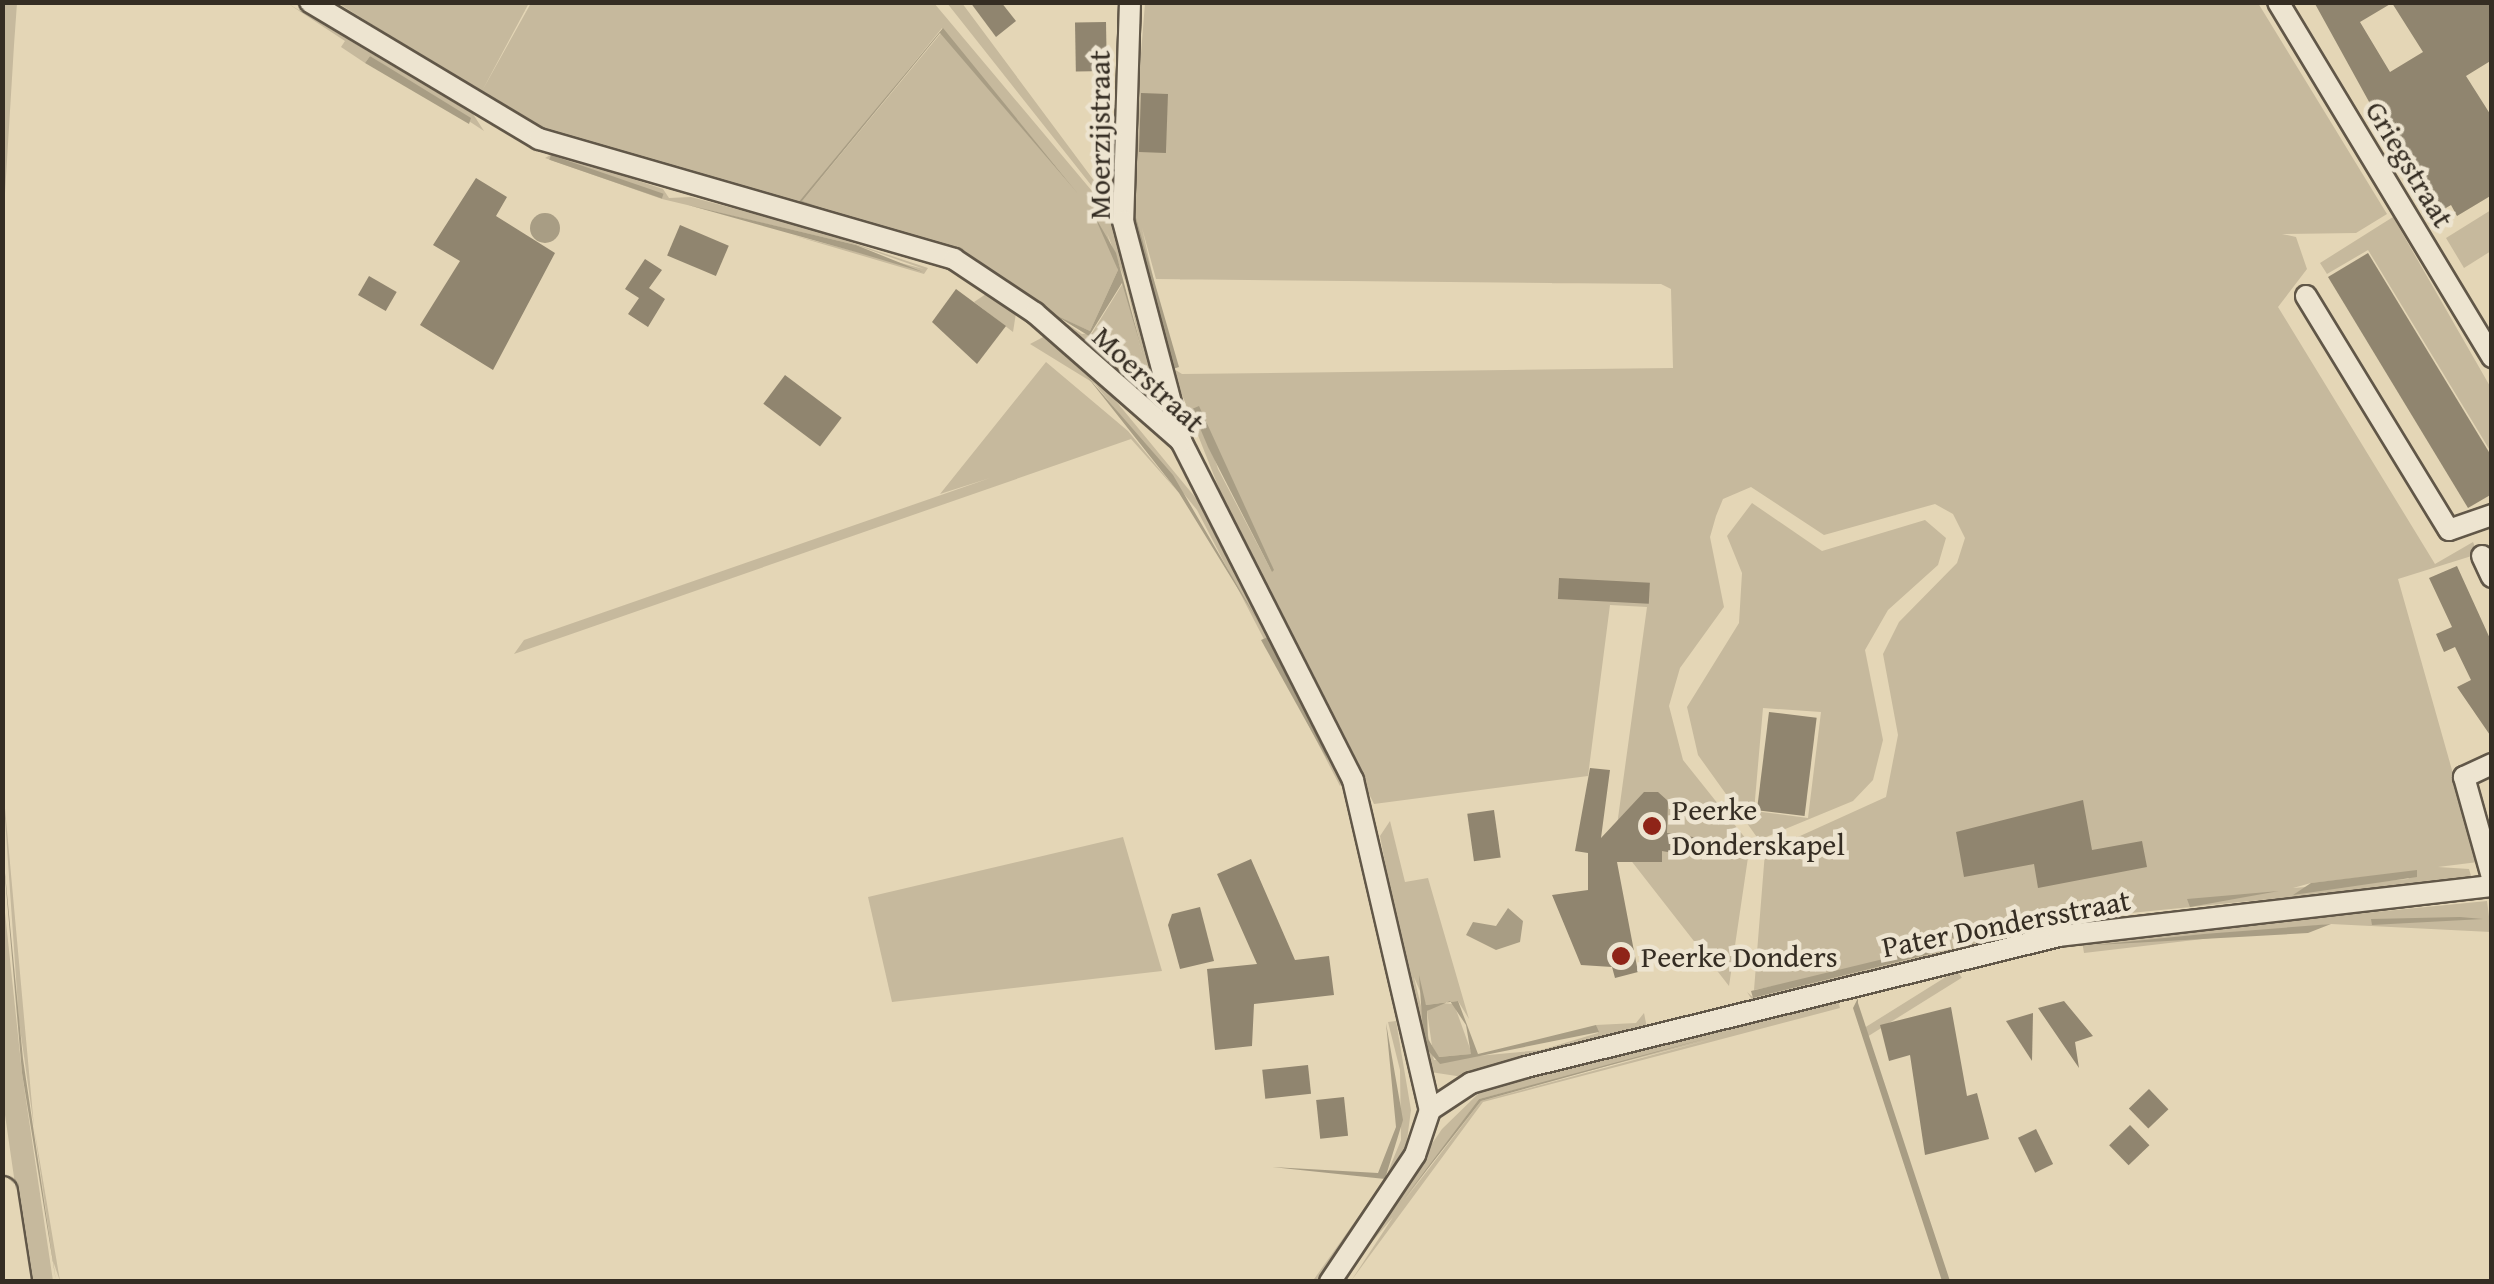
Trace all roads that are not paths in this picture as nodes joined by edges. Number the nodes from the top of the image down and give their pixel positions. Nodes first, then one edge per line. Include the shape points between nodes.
1 (310, 2) edge
2 (1130, 2) edge
3 (2278, 2) edge
4 (2306, 296) dead end
5 (2492, 358) edge
6 (1181, 441) junction
7 (2492, 515) edge
8 (2482, 556) dead end
9 (2492, 577) edge
10 (2492, 764) edge
11 (2492, 877) edge
12 (2492, 886) edge
13 (1430, 1110) junction
14 (2, 1192) edge
15 (16, 1282) edge
16 (1330, 1282) edge

1 - 6 street, Moerstraat via 539,139 954,259 1034,313
2 - 6 street, Moerzijstraat via 1122,221
3 - 5 street, Griegstraat
4 - 7 street via 2450,530
6 - 13 street, Moerstraat via 1354,780
8 - 9 street
10 - 11 street via 2464,777
12 - 13 street, Pater Dondersstraat via 2059,936 1526,1066 1471,1083
13 - 16 street via 1415,1156
14 - 15 main road

